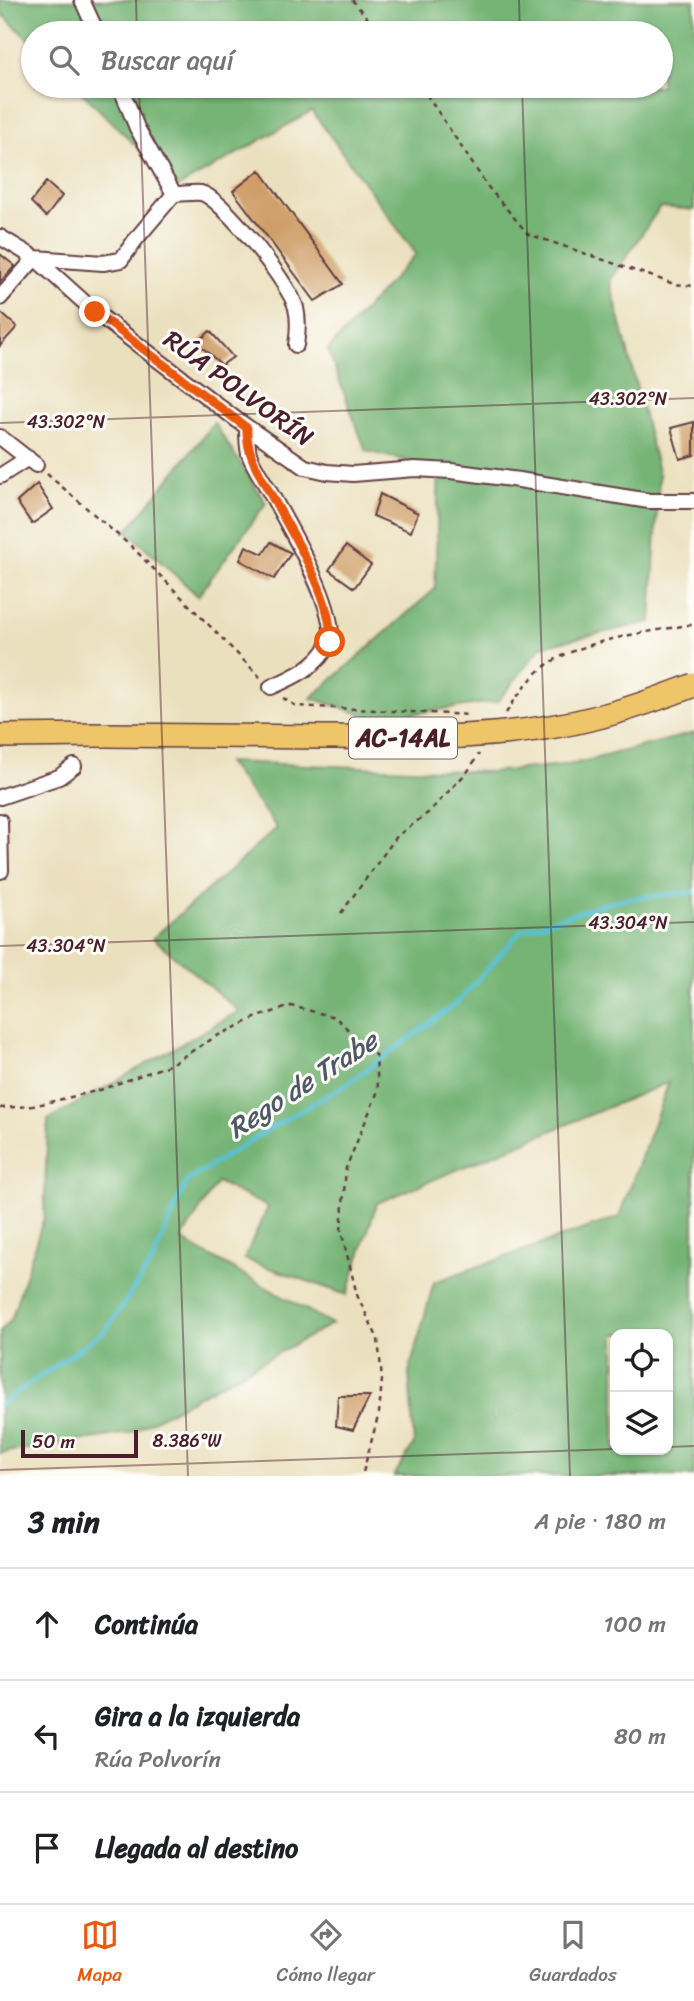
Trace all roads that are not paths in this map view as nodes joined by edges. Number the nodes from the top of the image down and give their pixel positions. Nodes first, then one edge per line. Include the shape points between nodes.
1 (82, 0) edge
2 (92, 21) edge
3 (125, 98) edge
4 (174, 194) junction
5 (0, 237) edge
6 (35, 258) junction
7 (0, 298) edge
8 (296, 345) dead end
9 (247, 428) junction
10 (0, 437) edge
11 (0, 476) edge
12 (694, 501) edge
13 (694, 685) edge
14 (271, 687) road end
15 (0, 736) edge
16 (74, 766) dead end
17 (0, 797) edge
18 (0, 821) edge
19 (1, 871) edge

1 - 2 street
3 - 4 street
4 - 6 street via 121,260
4 - 8 street via 202,194 218,202 256,247 296,306
5 - 6 street, RÚA POLVORÍN
6 - 7 street
6 - 9 street, RÚA POLVORÍN via 95,312
9 - 12 street, RÚA POLVORÍN via 305,467 327,472 452,471 649,501
9 - 14 street via 250,456 302,551 331,628 330,642 320,658
10 - 11 street via 32,461
13 - 15 highway, AC-14AL, bridge via 597,718 485,734 411,738
16 - 17 street via 59,777
18 - 19 street

